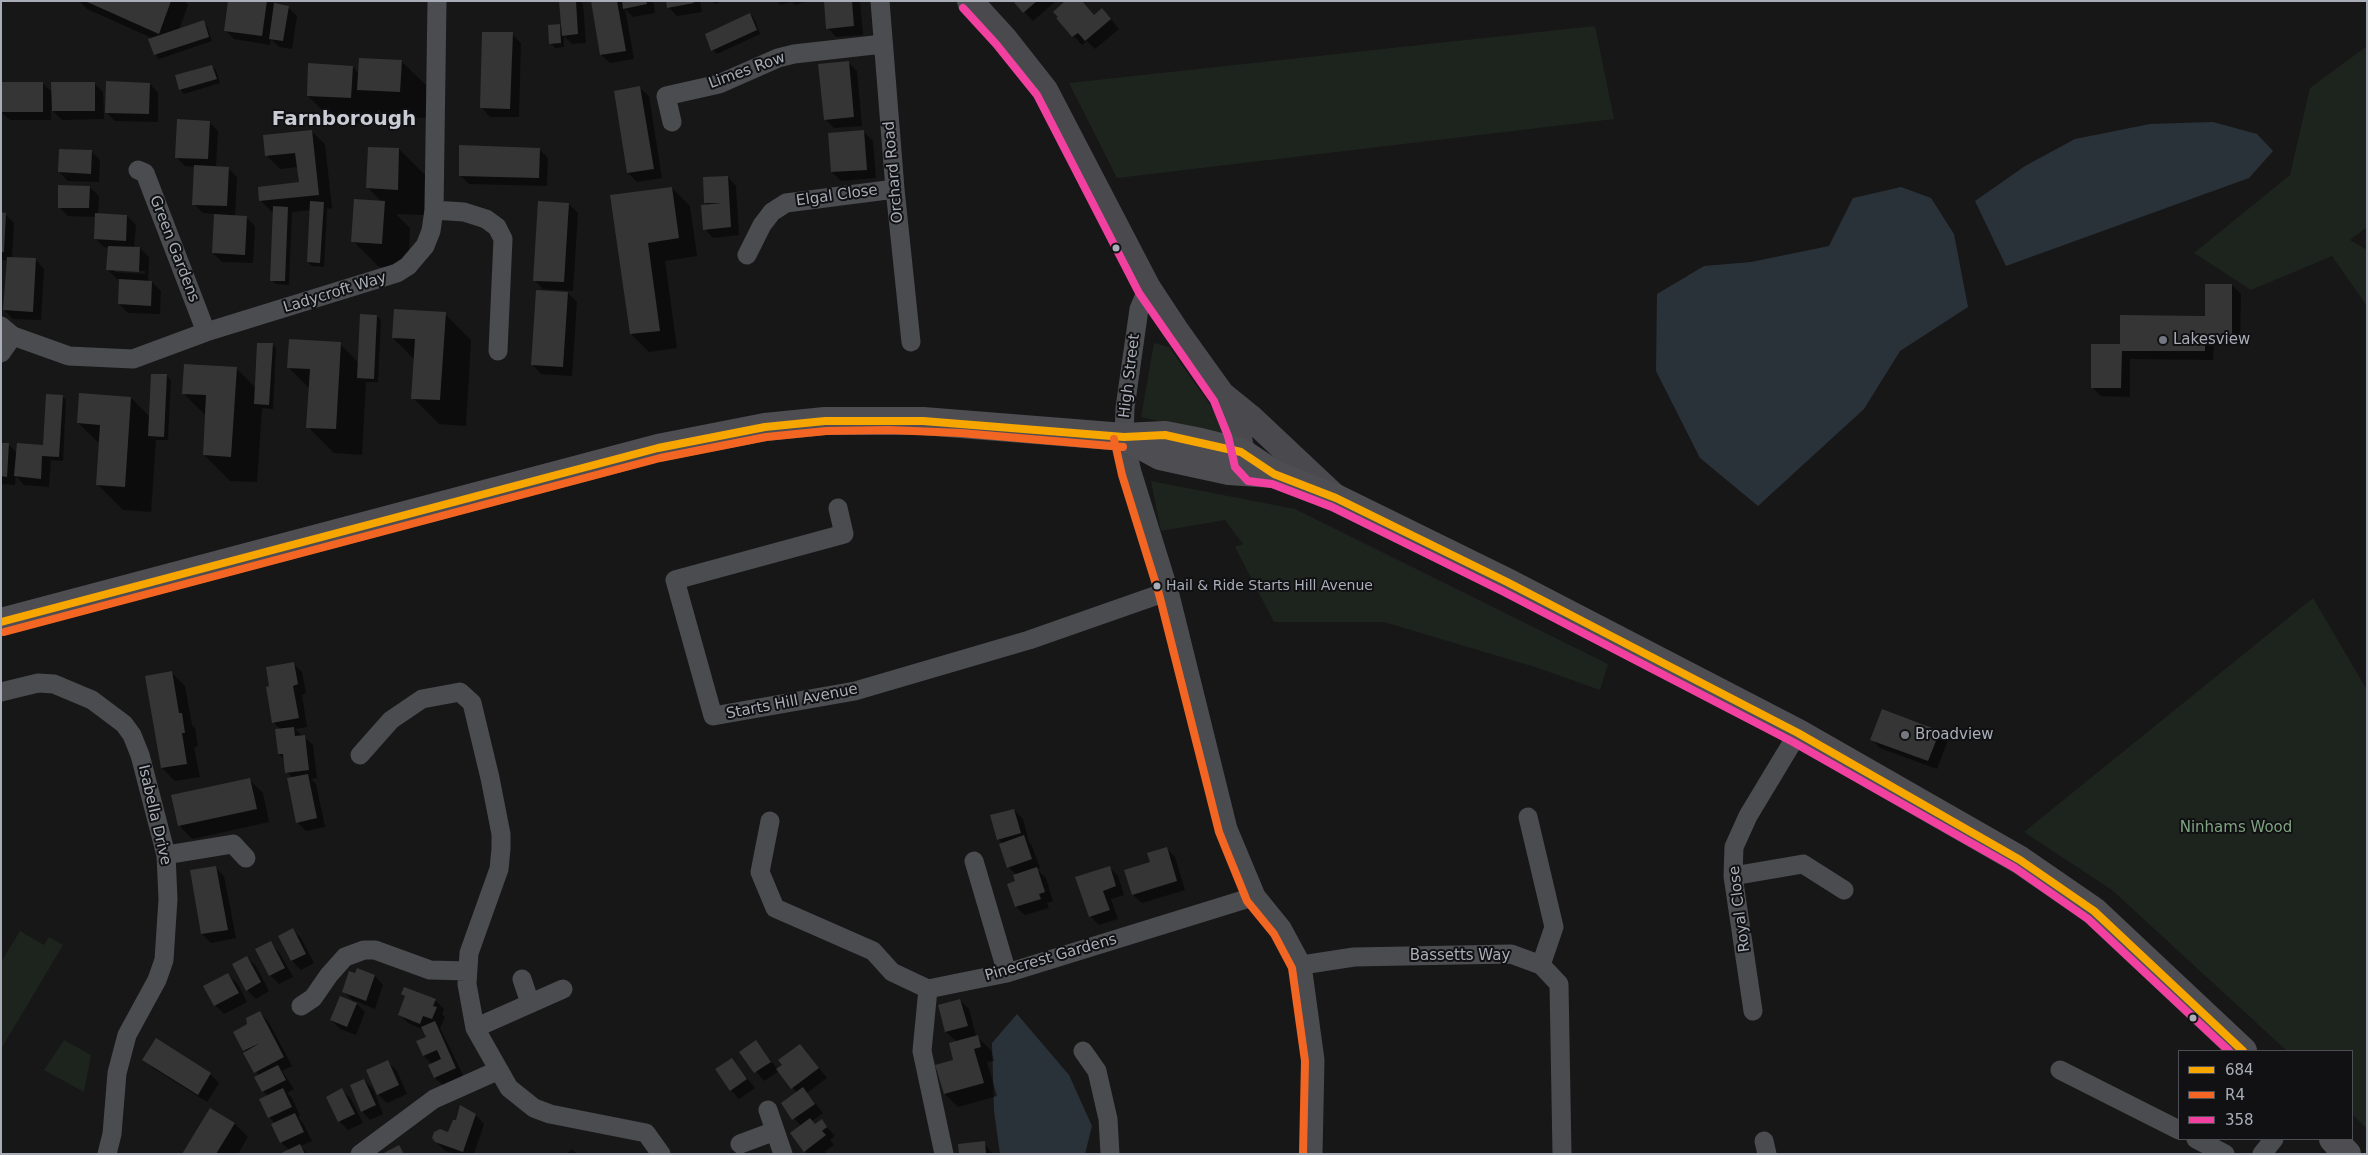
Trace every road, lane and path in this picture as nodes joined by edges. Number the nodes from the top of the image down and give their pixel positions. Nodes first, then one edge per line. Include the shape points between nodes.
1 (437, 1) edge
2 (880, 1) edge
3 (970, 1) edge
4 (884, 44) junction
5 (672, 122) dead end
6 (138, 170) dead end
7 (895, 188) junction
8 (434, 210) junction
9 (747, 255) dead end
10 (1148, 288) junction
11 (7, 331) edge
12 (206, 332) junction
13 (911, 342) dead end
14 (498, 351) dead end
15 (1, 353) edge
16 (1223, 396) junction
17 (1124, 437) junction
18 (1257, 466) junction
19 (1336, 498) junction
20 (838, 508) dead end
21 (1169, 591) junction
22 (1, 622) edge
23 (1, 692) edge
24 (1798, 733) junction
25 (360, 755) dead end
26 (1528, 818) dead end
27 (770, 820) dead end
28 (166, 855) junction
29 (246, 858) dead end
30 (974, 861) dead end
31 (1733, 876) junction
32 (1844, 890) dead end
33 (1256, 896) junction
34 (1302, 965) junction
35 (1541, 965) junction
36 (467, 971) junction
37 (1007, 973) junction
38 (522, 979) dead end
39 (928, 989) junction
40 (563, 990) dead end
41 (530, 1003) junction
42 (301, 1006) dead end
43 (1754, 1011) dead end
44 (475, 1028) junction
45 (2243, 1050) edge
46 (1083, 1051) dead end
47 (499, 1070) junction
48 (2060, 1070) dead end
49 (768, 1110) dead end
50 (2178, 1129) edge
51 (776, 1131) junction
52 (2198, 1140) edge
53 (2273, 1140) edge
54 (2334, 1140) edge
55 (740, 1144) dead end
56 (108, 1154) edge
57 (360, 1154) edge
58 (660, 1154) edge
59 (783, 1154) edge
60 (944, 1154) edge
61 (1110, 1154) edge
62 (1313, 1154) edge
63 (1562, 1154) edge
64 (2225, 1154) edge
65 (2262, 1154) edge
66 (2347, 1154) edge

1 - 8 street, Ladycroft Way
2 - 4 street, Orchard Road
3 - 10 main road via 1010,44 1045,90
4 - 5 street, Limes Row via 794,54 719,84 666,96
4 - 7 street, Orchard Road
6 - 12 street, Green Gardens via 146,173
7 - 9 street, Elgal Close via 786,204 772,212 762,225
7 - 13 street, Orchard Road
8 - 12 street, Ladycroft Way via 432,231 425,246 397,274
8 - 14 street via 464,212 486,219 497,227 503,239
10 - 16 main road
10 - 17 street, High Street via 1139,309
11 - 12 street, Ladycroft Way via 69,356 133,359
11 - 15 street
16 - 18 main road via 1238,433
16 - 19 main road via 1250,417
17 - 18 highway via 1165,435
17 - 21 street, High Street
17 - 22 highway via 888,420 825,421 765,427 658,448
18 - 19 highway
19 - 24 highway via 1507,582
20 - 21 street, Starts Hill Avenue via 844,534 675,580 713,716 856,691 1029,640
21 - 33 street, High Street via 1228,829
23 - 28 street, Isabella Drive via 38,683 54,684 92,700 124,724 140,754
24 - 31 street, Royal Close via 1748,816 1734,847
24 - 45 highway via 2020,860 2094,911
25 - 36 street via 391,720 422,699 460,692 472,703 490,778 501,850 499,869 469,953
26 - 35 street via 1554,927
27 - 39 street via 760,872 775,908 873,951 892,972
28 - 29 street via 233,844
28 - 56 street, Isabella Drive via 168,899 164,960 157,980 127,1035 117,1073
30 - 37 street
31 - 32 street via 1802,864
31 - 43 street, Royal Close
33 - 34 street, High Street via 1282,928
33 - 37 street, Pinecrest Gardens
34 - 35 street, Bassetts Way via 1354,956 1511,954
34 - 62 street via 1316,1060
35 - 63 street, Bassetts Way via 1559,984
36 - 42 street via 430,970 374,950 364,950 345,957 313,998
36 - 44 street
37 - 39 street, Pinecrest Gardens
38 - 41 street
39 - 60 street via 922,1051
40 - 41 street
41 - 44 street
44 - 47 street
46 - 61 street via 1097,1071 1108,1120
47 - 57 street via 434,1100
47 - 58 street via 509,1088 534,1108 646,1133
48 - 50 street
49 - 51 street
51 - 55 street
51 - 59 street
52 - 64 street
53 - 65 street
54 - 66 highway

